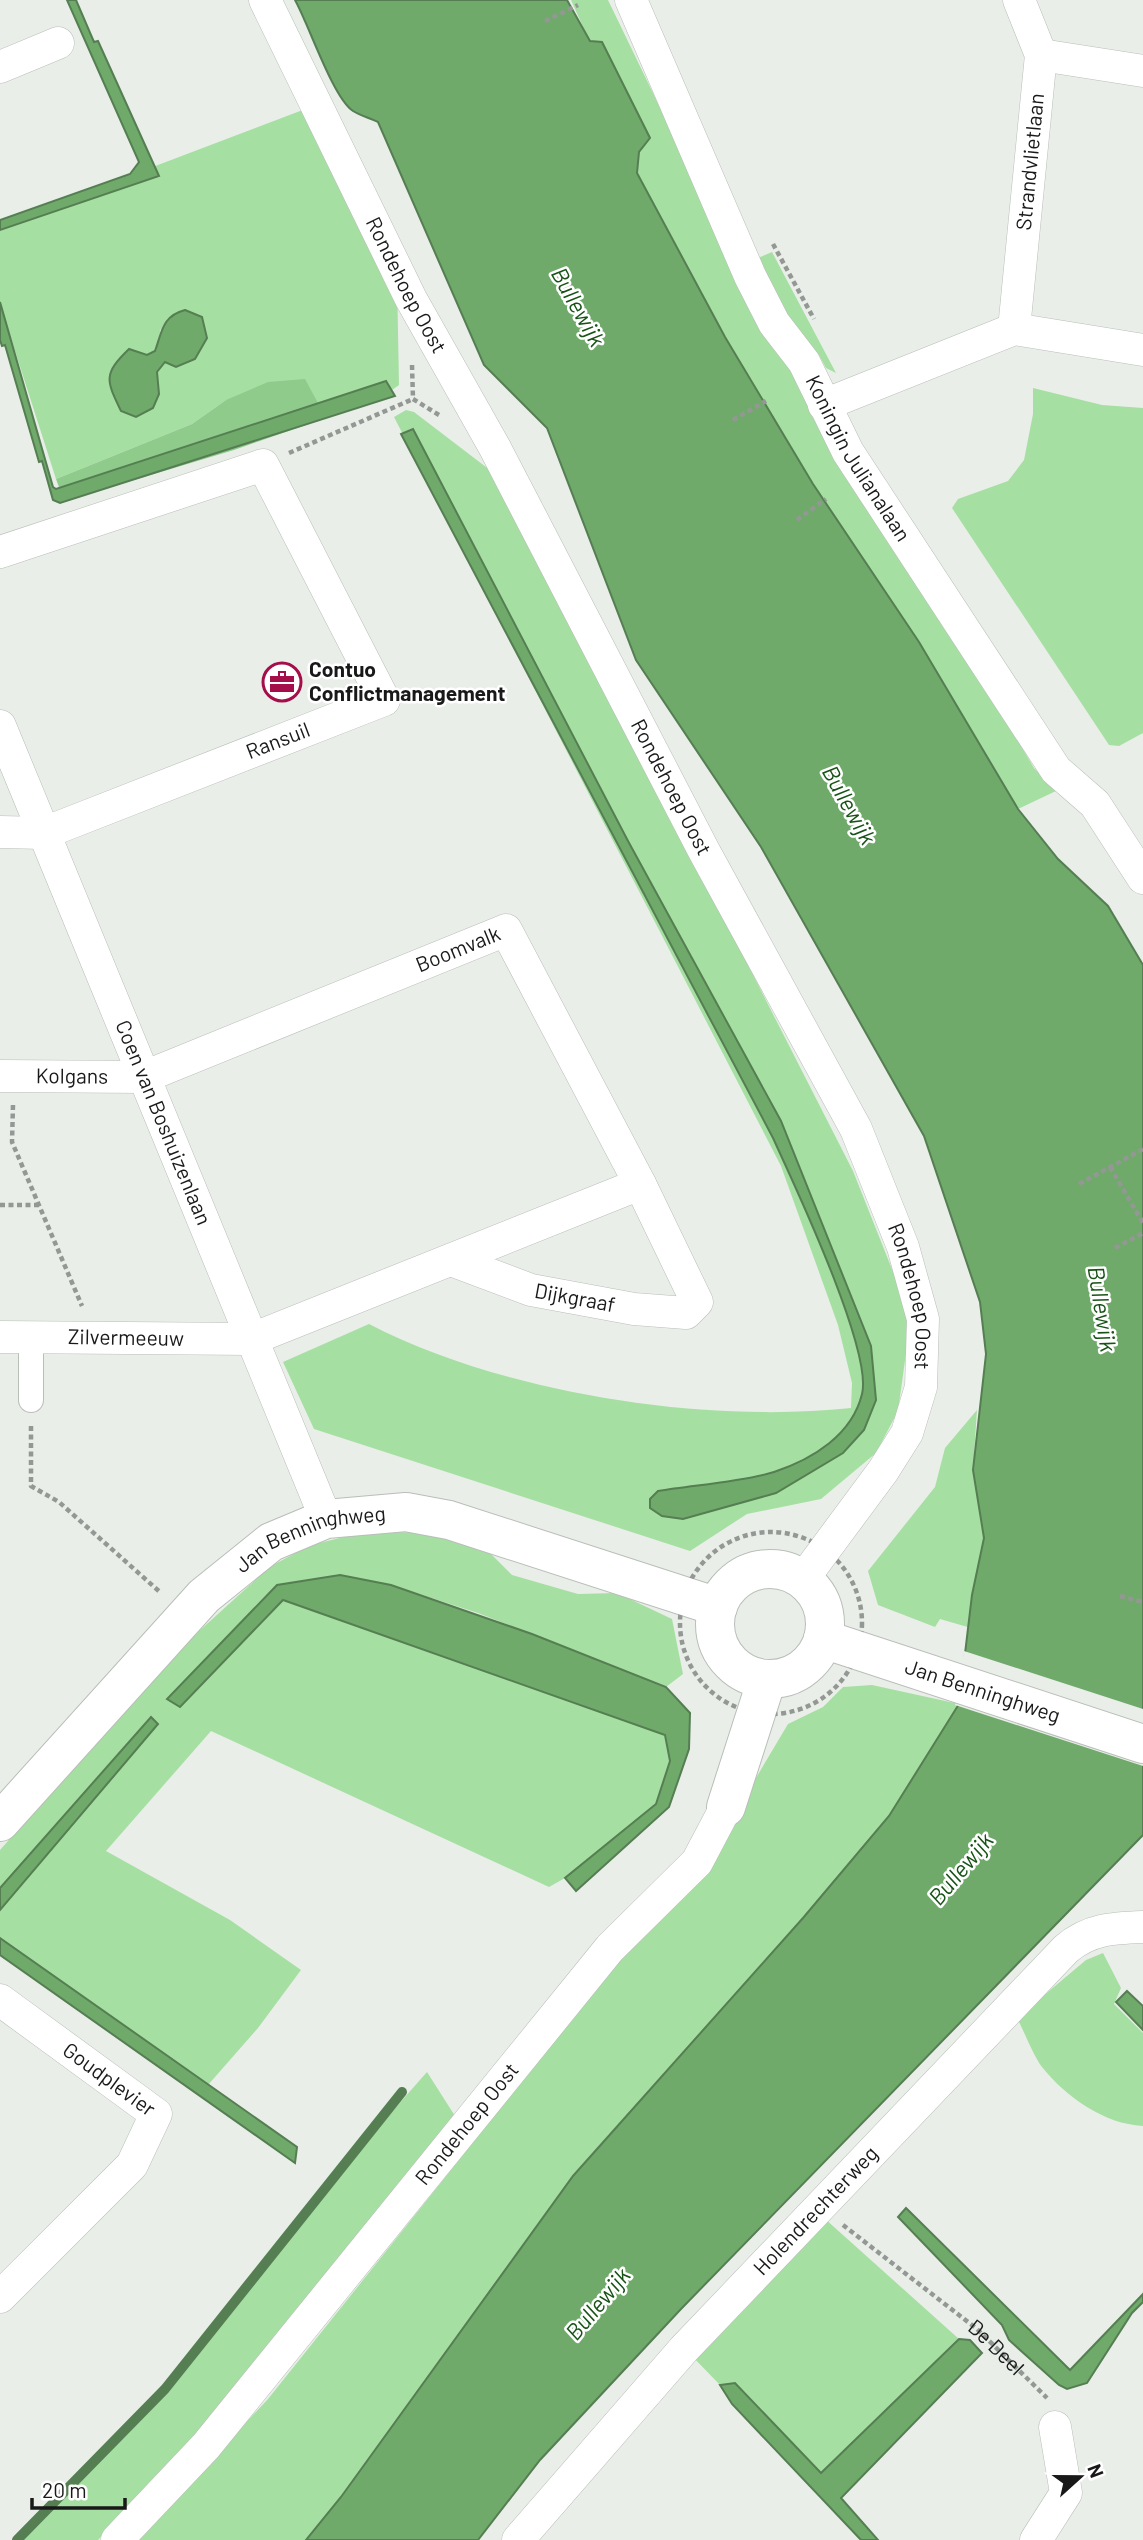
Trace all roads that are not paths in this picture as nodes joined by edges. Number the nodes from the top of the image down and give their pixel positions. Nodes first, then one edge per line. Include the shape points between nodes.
1 (265, 0) edge
2 (631, 0) edge
3 (1019, 0) edge
4 (58, 43) dead end
5 (1041, 55) junction
6 (0, 67) edge
7 (1143, 71) edge
8 (1014, 329) junction
9 (1143, 350) edge
10 (824, 405) junction
11 (0, 552) edge
12 (0, 726) edge
13 (0, 832) edge
14 (44, 833) junction
15 (1143, 878) edge
16 (7, 1076) edge
17 (144, 1077) junction
18 (640, 1184) junction
19 (451, 1260) junction
20 (697, 1302) joint
21 (15, 1337) edge
22 (252, 1339) junction
23 (31, 1400) road end
24 (326, 1519) junction
25 (803, 1579) junction
26 (718, 1607) junction
27 (823, 1639) junction
28 (768, 1679) junction
29 (1143, 1744) edge
30 (6, 1803) edge
31 (726, 1807) joint
32 (1143, 1927) edge
33 (0, 2000) edge
34 (0, 2297) edge
35 (1055, 2427) road end
36 (117, 2540) edge
37 (518, 2540) edge
38 (1036, 2540) edge

1 - 25 street, Rondehoep Oost via 411,299 495,448 704,851 856,1129 903,1247 923,1319 921,1387 901,1442
2 - 10 street, Koningin Julianalaan via 750,276 774,323 804,362
3 - 5 street, Strandvlietlaan
4 - 6 street
5 - 7 street
5 - 8 street, Strandvlietlaan
8 - 9 street
8 - 10 street
10 - 15 street, Koningin Julianalaan via 848,452 1056,770 1095,804
11 - 14 street, Ransuil via 263,465 384,700
12 - 14 street, Coen van Boshuizenlaan
13 - 14 street
14 - 17 street, Coen van Boshuizenlaan
16 - 17 street, Kolgans
17 - 18 street, Boomvalk via 506,930
17 - 22 street, Coen van Boshuizenlaan
18 - 19 street
18 - 20 street, Boomvalk
19 - 20 street, Dijkgraaf via 531,1290 634,1310 686,1313
19 - 22 street
21 - 22 street, Zilvermeeuw
21 - 23 street
22 - 24 street, Coen van Boshuizenlaan
24 - 26 street, Jan Benninghweg via 406,1513 449,1520
24 - 30 street, Jan Benninghweg via 271,1542 204,1596
25 - 26 street via 770,1568 753,1571 731,1585
25 - 27 street via 818,1595 825,1617
26 - 28 street via 715,1623 725,1655 751,1675
27 - 28 street via 802,1669
27 - 29 street, Jan Benninghweg
28 - 31 street, Rondehoep Oost
31 - 36 street, Rondehoep Oost via 697,1862 610,1948 206,2446
32 - 37 street, Holendrechterweg via 1088,1933 1066,1949 684,2349
33 - 34 street, Goudplevier via 156,2114 131,2165
35 - 38 street via 1066,2493

